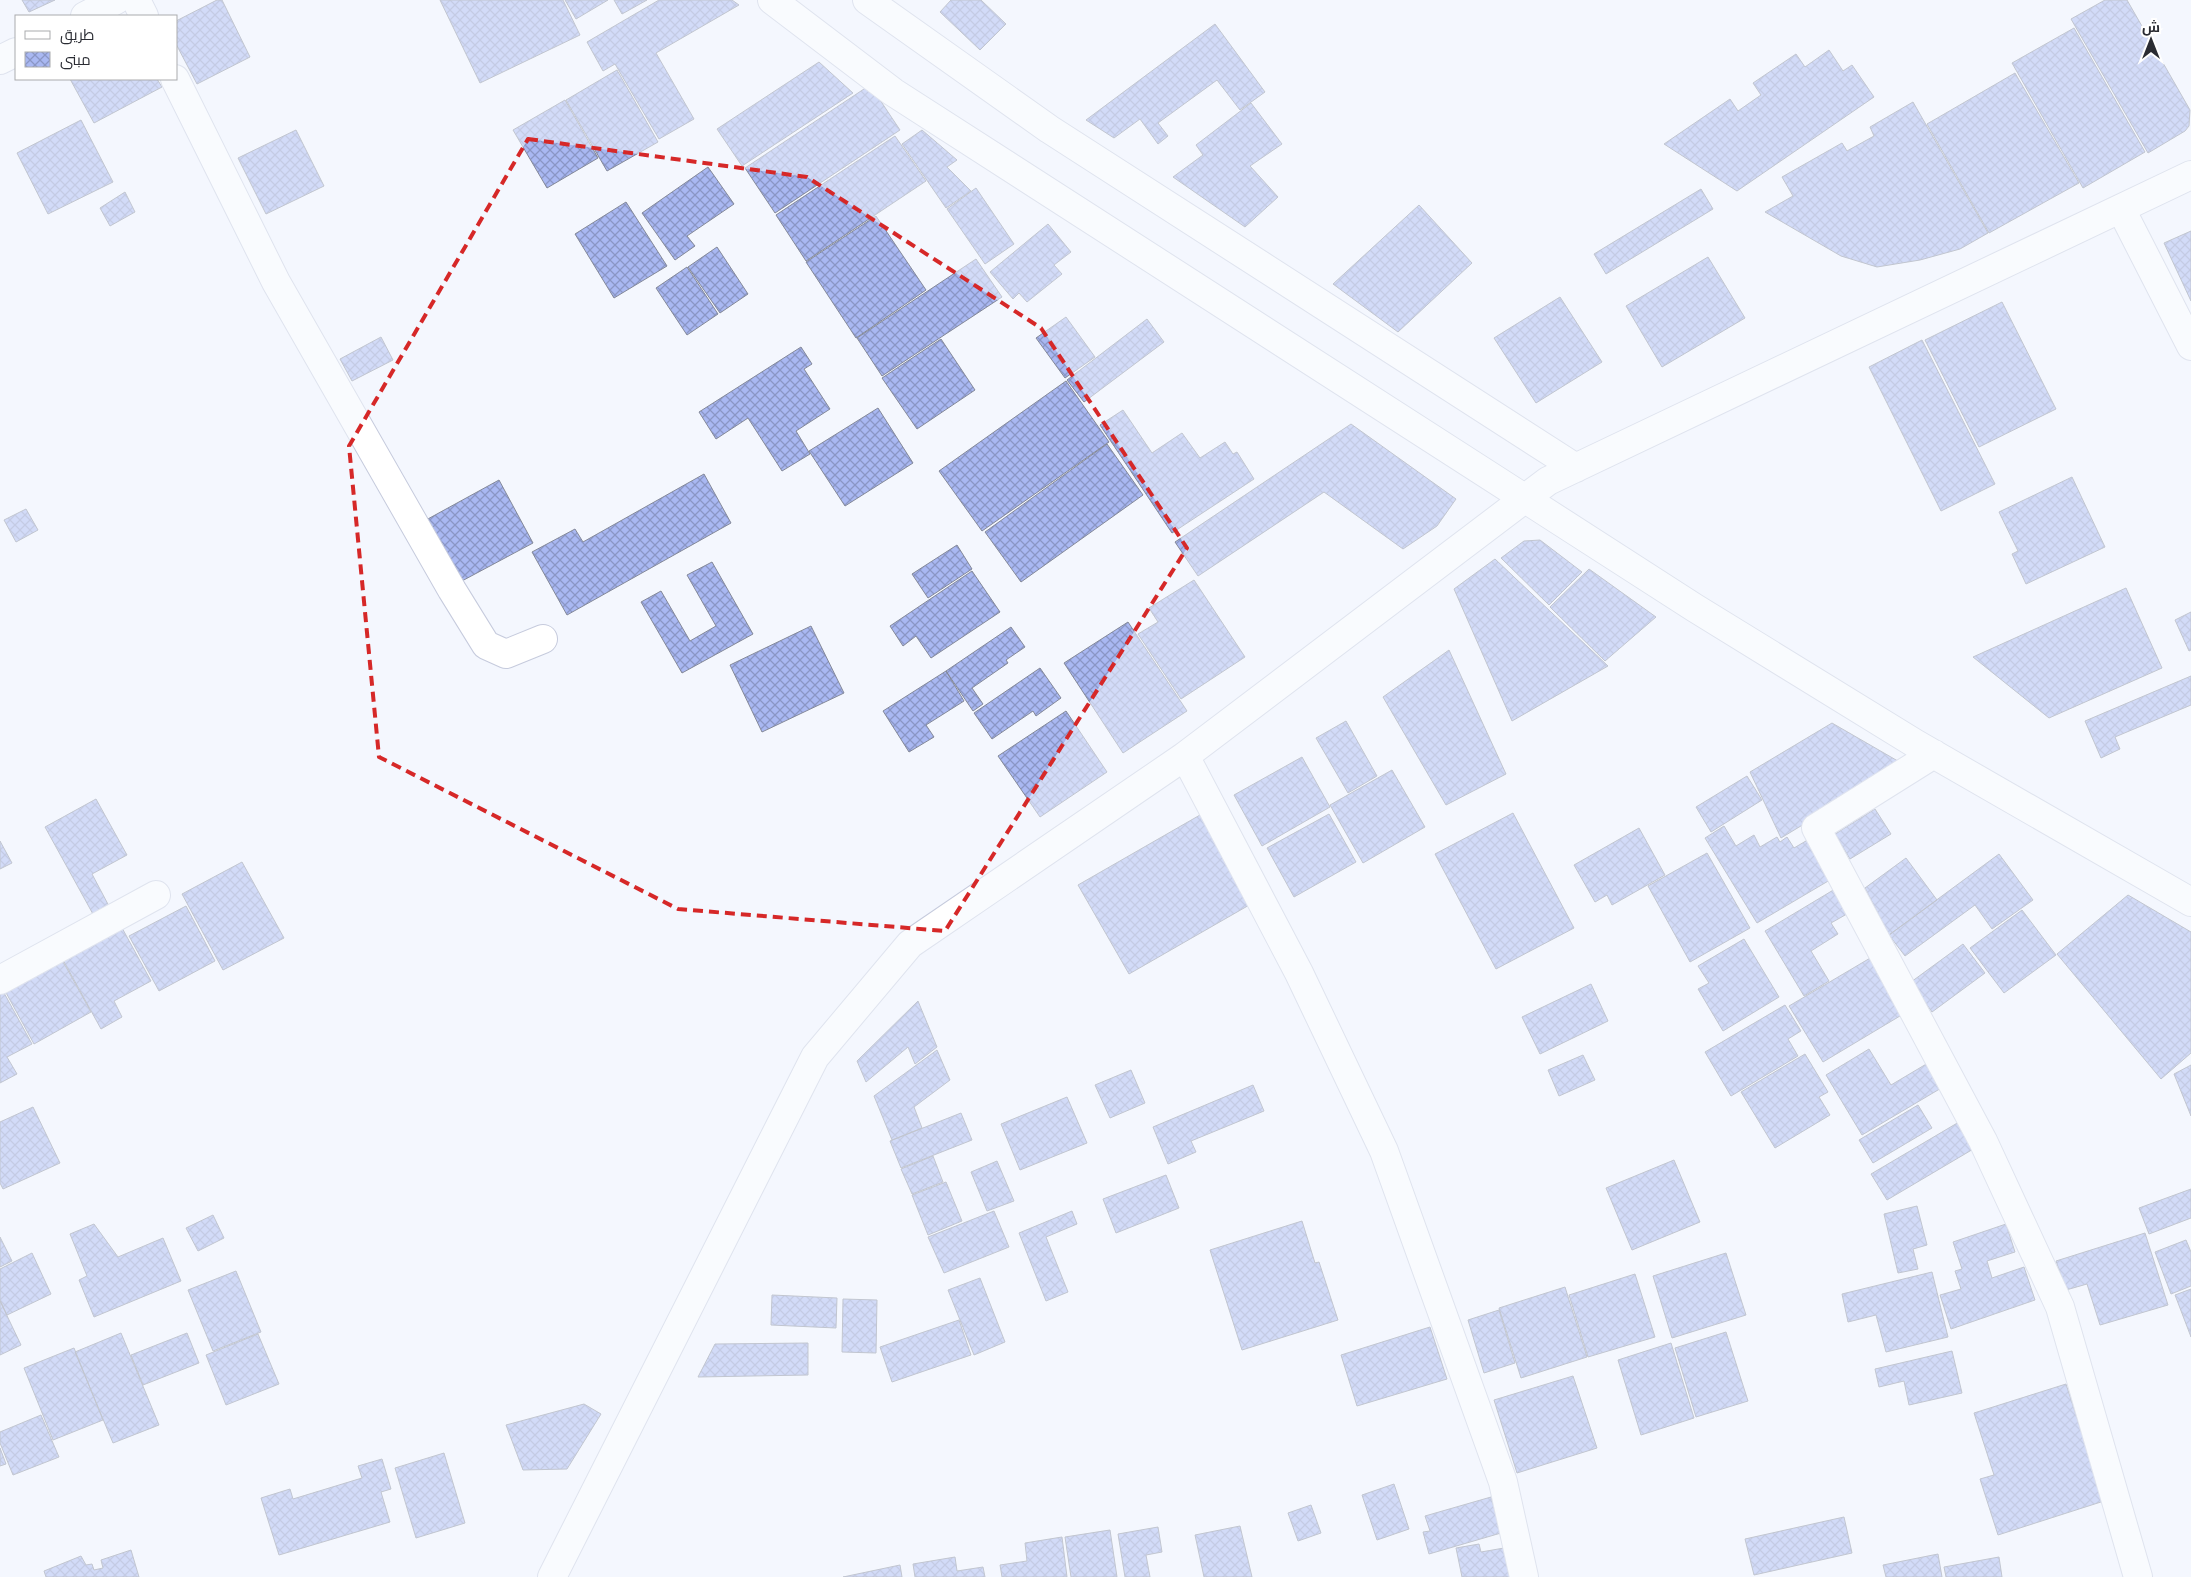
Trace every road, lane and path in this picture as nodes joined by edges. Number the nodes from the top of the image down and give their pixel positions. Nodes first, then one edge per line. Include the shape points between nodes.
1 (116, 0) edge
2 (136, 0) edge
3 (772, 0) edge
4 (867, 0) edge
5 (87, 15) edge
6 (144, 15) edge
7 (15, 52) edge
8 (0, 60) edge
9 (175, 80) edge
10 (2191, 175) edge
11 (2121, 209) junction
12 (2191, 346) edge
13 (1576, 468) junction
14 (1526, 498) junction
15 (543, 639) dead end
16 (1934, 754) junction
17 (1186, 756) junction
18 (156, 895) dead end
19 (2191, 902) edge
20 (0, 980) edge
21 (552, 1577) edge
22 (1524, 1577) edge
23 (2138, 1577) edge

1 - 5 street
2 - 6 street
3 - 14 street via 893,92
4 - 13 street via 1049,129
7 - 8 street
9 - 15 street via 276,282 486,645 506,654
10 - 11 street
11 - 12 street
11 - 13 street
13 - 14 street via 1548,481
14 - 16 street via 1695,608
14 - 17 street
16 - 19 street
16 - 23 street via 1816,828 1983,1142 2060,1307
17 - 21 street via 910,944 816,1057
17 - 22 street via 1299,973 1384,1152 1503,1482
18 - 20 street

